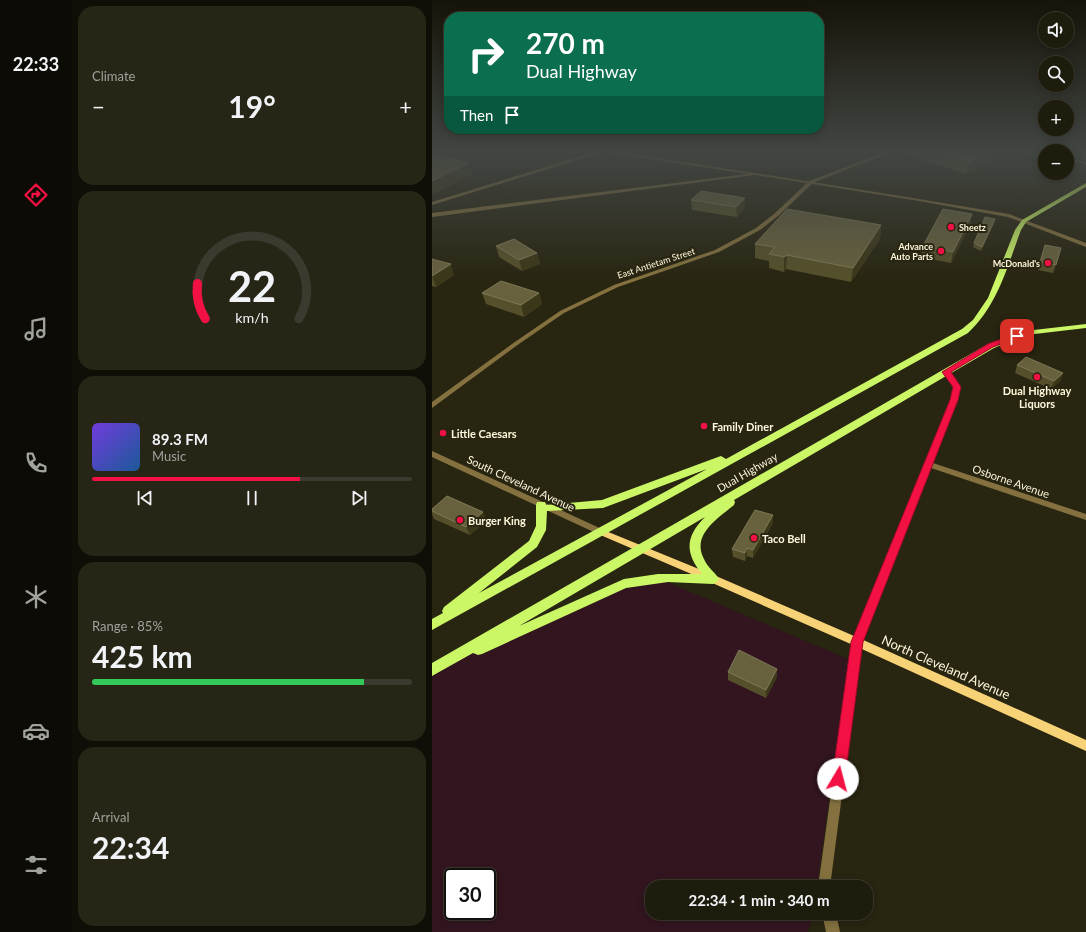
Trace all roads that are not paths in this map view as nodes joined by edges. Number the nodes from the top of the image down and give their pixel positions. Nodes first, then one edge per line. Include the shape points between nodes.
1 (462, 194) edge
2 (594, 194) edge
3 (798, 194) edge
4 (888, 194) edge
5 (1070, 194) edge
6 (432, 204) edge
7 (432, 215) edge
8 (1024, 221) junction
9 (1086, 245) edge
10 (1086, 326) edge
11 (946, 372) junction
12 (432, 406) edge
13 (771, 438) junction
14 (432, 454) edge
15 (929, 465) junction
16 (751, 484) junction
17 (545, 506) junction
18 (1086, 517) edge
19 (601, 532) junction
20 (639, 549) junction
21 (713, 579) junction
22 (432, 624) edge
23 (857, 642) junction
24 (432, 670) edge
25 (1086, 746) edge
26 (825, 880) edge
27 (830, 920) edge
28 (833, 932) edge

1 - 6 street
2 - 7 street
3 - 12 street, East Antietam Street via 758,229 719,251 616,286 562,312
4 - 8 street via 1009,216
5 - 8 main road
8 - 9 street
8 - 13 main road, Dual Highway via 1011,246 992,297 975,324
10 - 11 main road, Dual Highway via 1009,338
11 - 15 street via 957,387
11 - 16 main road, Dual Highway
13 - 17 main road via 690,472 603,504
13 - 19 main road, Dual Highway
14 - 17 street, South Cleveland Avenue
15 - 18 street, Osborne Avenue
15 - 23 street
16 - 20 main road, Dual Highway
16 - 21 main road via 705,523 696,534 695,552 699,562
17 - 19 street, South Cleveland Avenue
17 - 22 main road via 540,535 533,544
19 - 20 main road, North Cleveland Avenue
19 - 22 main road, Dual Highway
20 - 21 main road, North Cleveland Avenue
20 - 24 main road, Dual Highway
21 - 23 main road, North Cleveland Avenue
21 - 24 main road via 647,578 624,584
23 - 25 main road, North Cleveland Avenue
23 - 26 street
27 - 28 street

